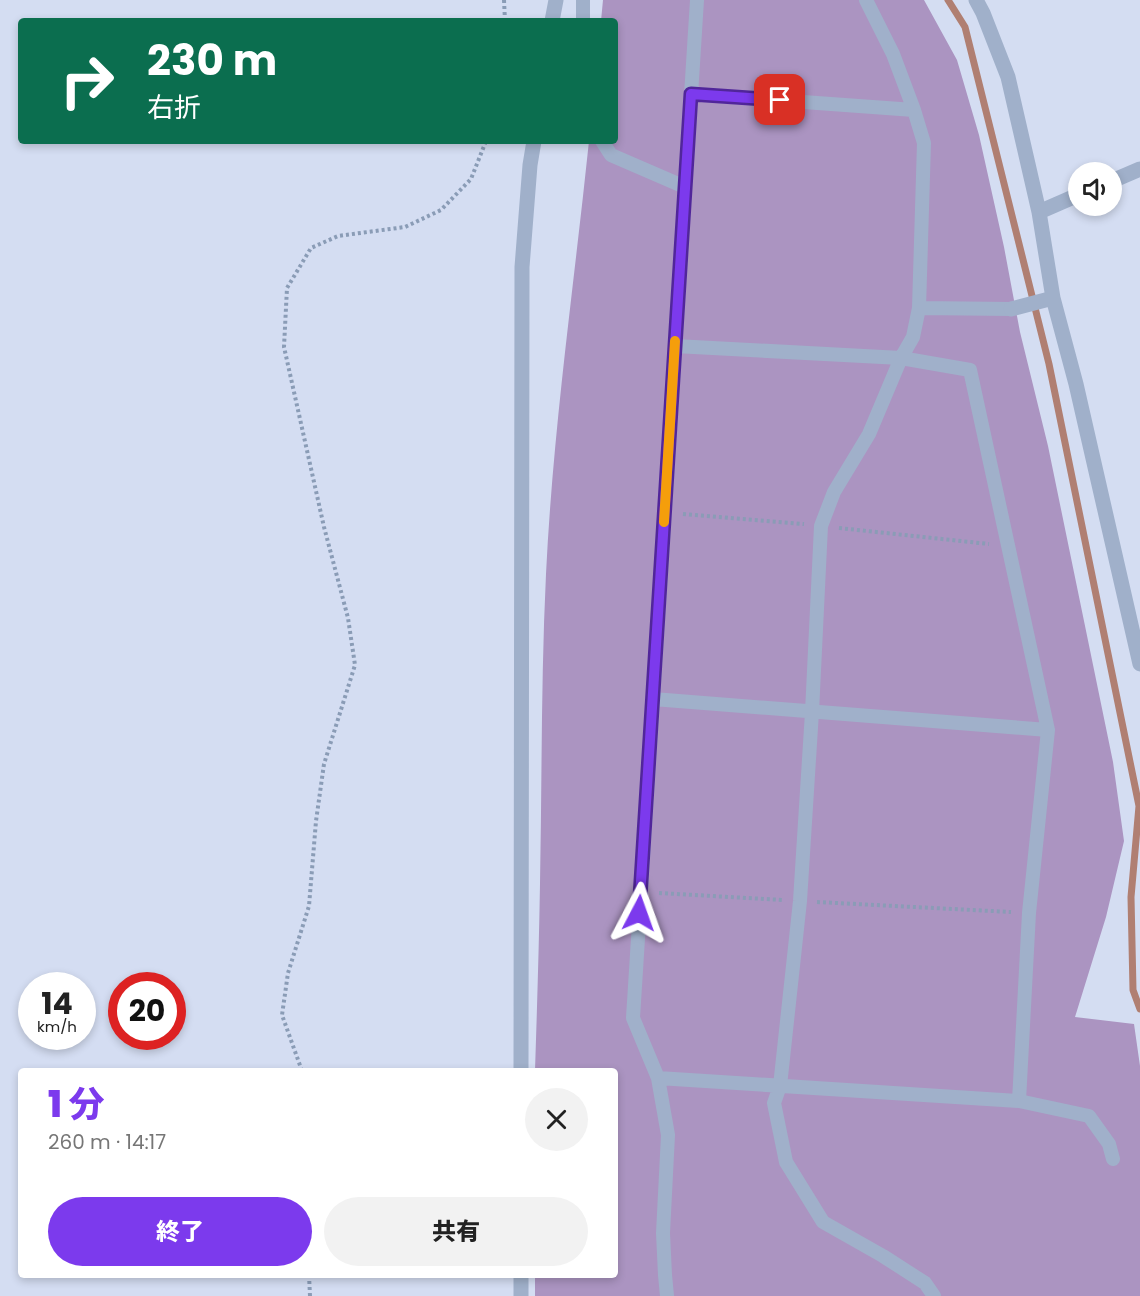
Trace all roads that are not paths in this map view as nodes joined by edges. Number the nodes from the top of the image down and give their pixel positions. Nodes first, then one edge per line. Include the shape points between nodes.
1 (556, 0) edge
2 (583, 0) edge
3 (697, 0) edge
4 (866, 0) edge
5 (976, 0) edge
6 (553, 18) edge
7 (583, 18) edge
8 (691, 94) junction
9 (914, 110) junction
10 (534, 144) edge
11 (604, 144) edge
12 (1140, 169) edge
13 (1122, 177) edge
14 (685, 187) junction
15 (1068, 199) edge
16 (1039, 212) junction
17 (1053, 298) junction
18 (919, 308) junction
19 (1011, 309) joint
20 (675, 346) junction
21 (901, 358) junction
22 (1140, 664) edge
23 (653, 699) junction
24 (812, 712) junction
25 (1048, 730) junction
26 (521, 1068) edge
27 (658, 1078) junction
28 (780, 1086) junction
29 (1019, 1101) junction
30 (1113, 1159) dead end
31 (521, 1278) edge
32 (521, 1296) edge
33 (668, 1296) edge
34 (934, 1296) edge

1 - 6 street
2 - 7 lane
3 - 8 lane
4 - 9 lane via 893,54
5 - 16 street via 1008,77
8 - 9 lane
8 - 14 lane
9 - 18 lane via 924,143
10 - 26 street via 522,267
11 - 14 lane via 611,155
12 - 13 street
14 - 20 lane
15 - 16 street
16 - 17 street
17 - 19 street
17 - 22 street
18 - 19 lane
18 - 21 lane via 912,337
20 - 21 lane
20 - 23 lane
21 - 24 lane via 869,434 834,492 821,526
21 - 25 lane via 969,370
23 - 24 lane
23 - 27 lane via 633,1018
24 - 25 lane
24 - 28 lane via 800,901
25 - 29 lane via 1029,913
27 - 28 lane
27 - 33 lane via 668,1135 663,1233
28 - 29 lane
28 - 34 lane via 774,1103 786,1162 823,1222 925,1283
29 - 30 lane via 1089,1116 1109,1144
31 - 32 street

